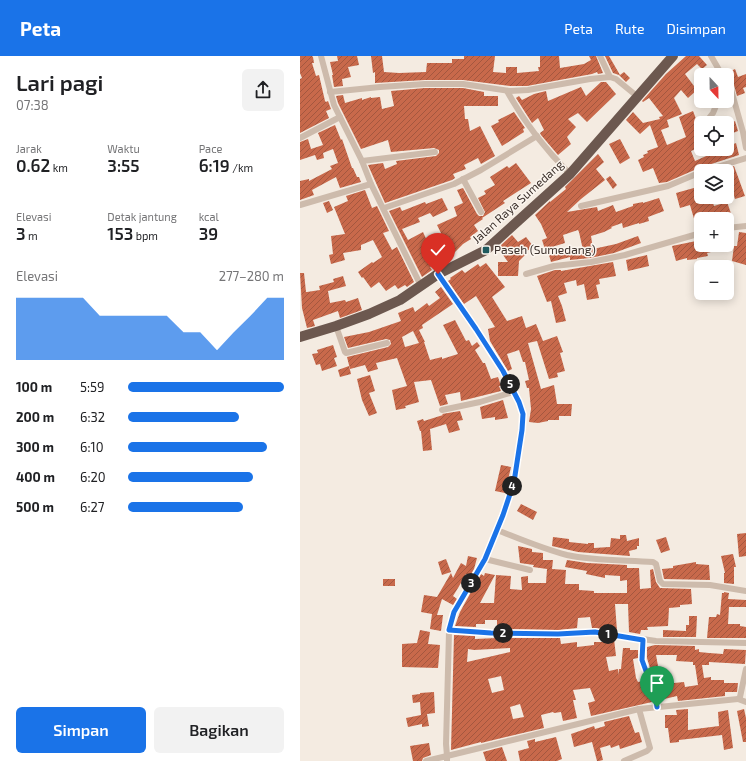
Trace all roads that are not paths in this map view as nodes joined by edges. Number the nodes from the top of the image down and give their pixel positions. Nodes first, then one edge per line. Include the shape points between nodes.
1 (321, 56) edge
2 (600, 56) edge
3 (674, 56) edge
4 (711, 56) edge
5 (718, 68) edge
6 (610, 77) junction
7 (507, 91) junction
8 (330, 92) junction
9 (638, 97) junction
10 (734, 100) edge
11 (340, 117) junction
12 (537, 136) junction
13 (300, 138) edge
14 (745, 138) edge
15 (746, 148) edge
16 (435, 152) dead end
17 (746, 158) edge
18 (362, 161) junction
19 (727, 164) edge
20 (570, 174) junction
21 (694, 175) edge
22 (463, 179) junction
23 (371, 184) junction
24 (300, 205) edge
25 (581, 206) dead end
26 (384, 208) junction
27 (481, 212) dead end
28 (746, 226) edge
29 (734, 227) edge
30 (694, 235) edge
31 (438, 274) junction
32 (526, 274) dead end
33 (421, 286) junction
34 (336, 326) junction
35 (300, 338) edge
36 (387, 343) dead end
37 (513, 392) junction
38 (442, 410) dead end
39 (497, 530) junction
40 (485, 559) junction
41 (530, 570) dead end
42 (746, 591) edge
43 (449, 630) junction
44 (643, 640) junction
45 (746, 643) edge
46 (746, 669) edge
47 (738, 699) junction
48 (746, 702) edge
49 (657, 707) junction
50 (639, 709) junction
51 (447, 759) edge
52 (426, 761) edge
53 (624, 761) edge

1 - 8 street
2 - 6 street
3 - 9 highway, Jalan Raya Sumedang
4 - 5 street
6 - 7 street
6 - 9 street
7 - 8 street via 464,84 395,86
7 - 12 street via 526,124
8 - 11 street
9 - 20 highway, Jalan Raya Sumedang
10 - 14 street
11 - 13 street
11 - 18 street
12 - 20 street
12 - 22 street
14 - 15 street
16 - 18 street
17 - 19 street
18 - 23 street
20 - 31 highway, Jalan Raya Sumedang via 486,250
21 - 25 street via 668,186
22 - 26 street
22 - 27 street
23 - 24 street
23 - 26 street
26 - 33 street
28 - 29 street
30 - 32 street via 625,255 554,266
31 - 33 highway, Jalan Raya Sumedang
31 - 37 street via 503,371
33 - 34 highway, Jalan Raya Sumedang via 400,300
34 - 35 highway, Jalan Raya Sumedang
34 - 36 street via 345,352
37 - 38 street
37 - 39 street via 523,414 522,430 514,482
39 - 40 street
39 - 42 street via 536,546 568,555 653,562 663,584 710,585
40 - 41 street
40 - 43 street via 454,612
43 - 44 street via 558,634 595,632
43 - 51 street
44 - 45 street
44 - 49 street via 642,660 653,681
46 - 47 street
47 - 48 street
47 - 49 street
49 - 50 street
50 - 51 street
50 - 53 street via 650,748 647,752
51 - 52 street

